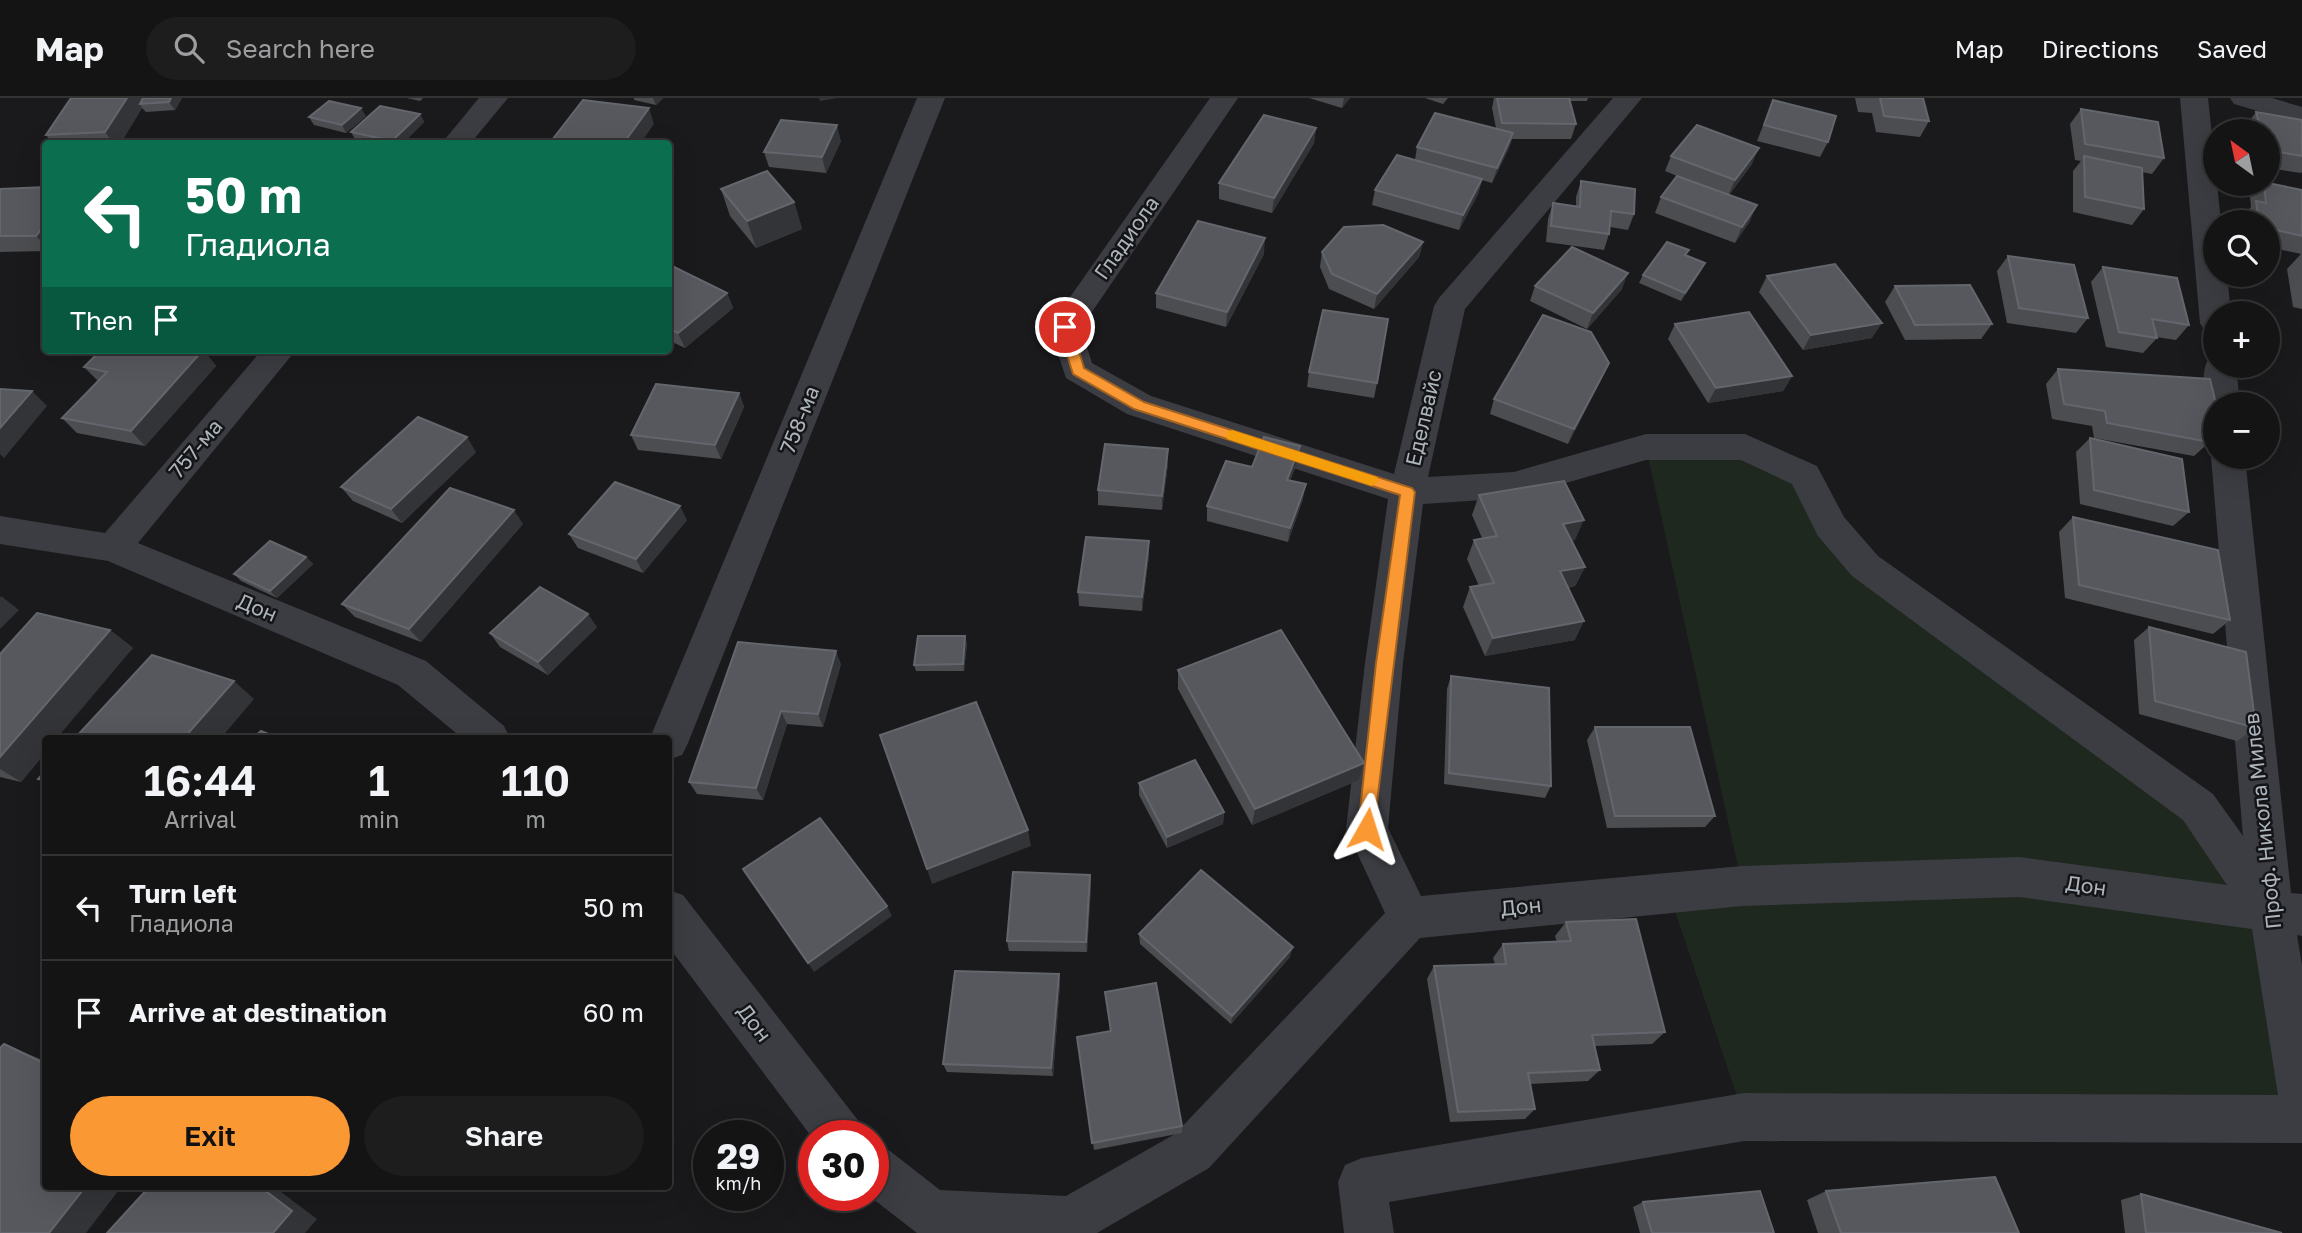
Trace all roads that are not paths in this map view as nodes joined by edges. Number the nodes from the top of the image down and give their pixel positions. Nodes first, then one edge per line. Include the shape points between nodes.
1 (494, 98) edge
2 (931, 98) edge
3 (1224, 98) edge
4 (1628, 98) edge
5 (2194, 98) edge
6 (2244, 98) edge
7 (2302, 116) edge
8 (458, 140) edge
9 (2214, 301) edge
10 (277, 354) edge
11 (2230, 469) edge
12 (1407, 492) junction
13 (0, 530) edge
14 (113, 548) junction
15 (486, 735) edge
16 (671, 735) edge
17 (2286, 914) edge
18 (672, 915) edge
19 (1409, 918) junction
20 (2302, 1100) edge
21 (2302, 1119) edge
22 (828, 1120) edge
23 (889, 1181) edge
24 (1369, 1233) edge

1 - 8 street
2 - 16 street, 758-ма
3 - 12 street, Гладиола via 1065,327 1078,370 1139,405
4 - 12 street, Еделвайс via 1450,306
5 - 9 street
6 - 7 street
10 - 14 street, 757-ма
11 - 17 street, Проф. Никола Милев
12 - 17 street via 1514,485 1646,447 1745,447 1805,475 1830,526 1865,566 2198,807
12 - 19 street, Еделвайс via 1367,829
13 - 14 street, Дон
14 - 15 street, Дон via 412,673
17 - 19 street, Дон via 2019,877 1742,886
17 - 20 street, Проф. Никола Милев
18 - 22 street, Дон
19 - 23 street via 1192,1151 1070,1221 930,1214
21 - 24 street via 1744,1117 1362,1182

